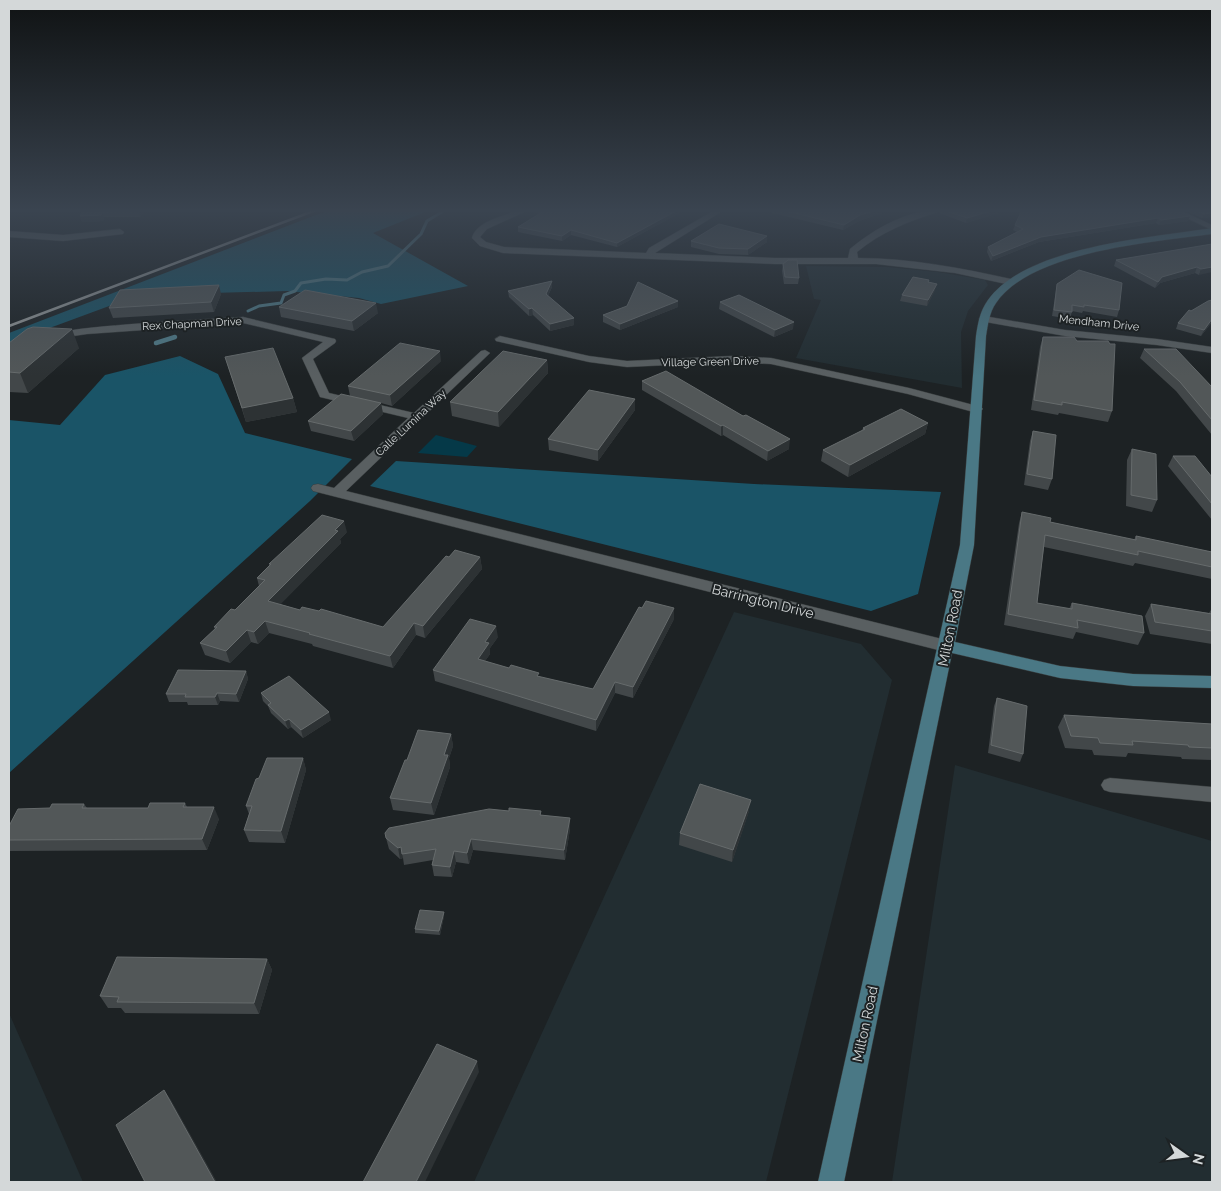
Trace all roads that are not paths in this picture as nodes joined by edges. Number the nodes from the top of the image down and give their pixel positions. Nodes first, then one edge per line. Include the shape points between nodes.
1 (924, 266) edge
2 (1042, 266) edge
3 (1011, 282) junction
4 (984, 319) junction
5 (500, 339) dead end
6 (41, 340) edge
7 (1212, 350) edge
8 (485, 353) dead end
9 (977, 409) junction
10 (417, 417) junction
11 (318, 488) dead end
12 (337, 492) junction
13 (946, 646) junction
14 (1212, 682) edge
15 (1110, 785) dead end
16 (1212, 795) edge
17 (831, 1182) edge

1 - 3 street
2 - 3 street, Milton Road
3 - 4 street, Milton Road via 995,297
4 - 7 street, Mendham Drive via 1066,333
4 - 9 street, Milton Road
5 - 9 street, Village Green Drive via 627,364 732,359 771,361 909,390
6 - 10 street, Rex Chapman Drive via 87,331 243,320 331,341 307,358 324,394
8 - 10 street, Calle Lumina Way
9 - 13 street, Milton Road via 966,545
10 - 12 street, Calle Lumina Way
11 - 12 street, Barrington Drive
12 - 13 street, Barrington Drive
13 - 14 street, Barrington Drive via 1060,672 1140,681
13 - 17 street, Milton Road
15 - 16 street

